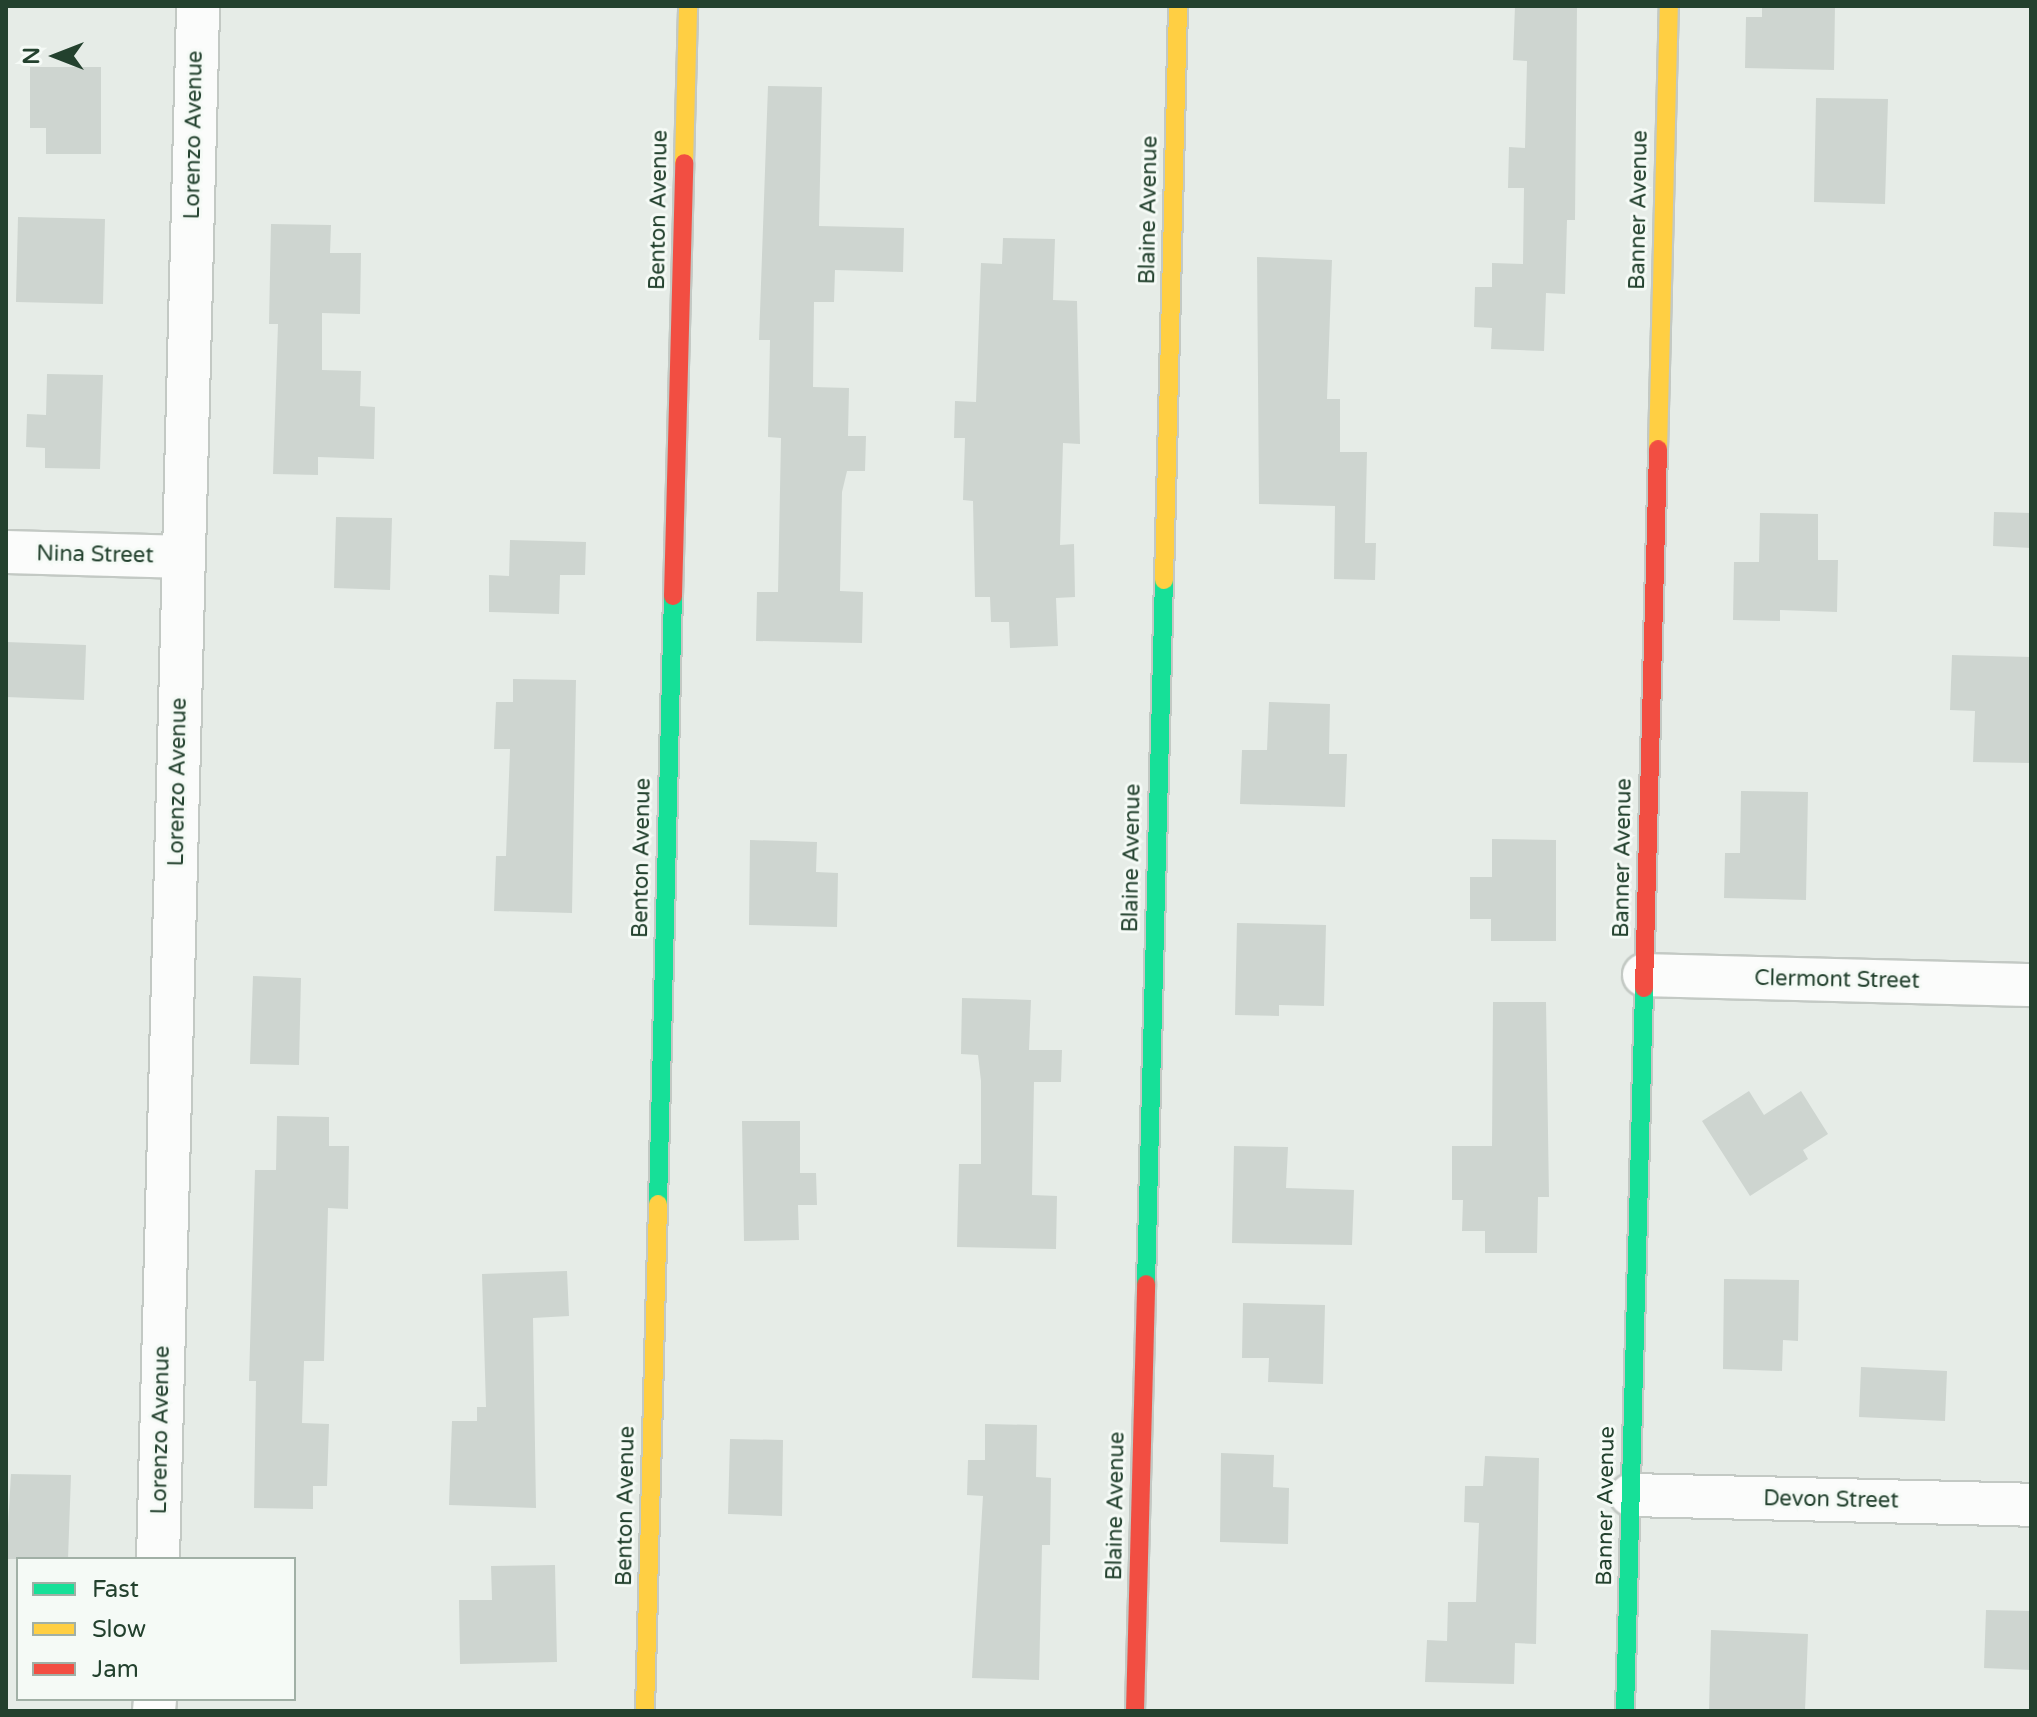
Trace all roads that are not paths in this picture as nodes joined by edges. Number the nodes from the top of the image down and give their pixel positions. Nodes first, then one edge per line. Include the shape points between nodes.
1 (198, 6) edge
2 (688, 6) edge
3 (1178, 6) edge
4 (1669, 6) edge
5 (6, 552) edge
6 (183, 557) junction
7 (1644, 975) junction
8 (2031, 985) edge
9 (1631, 1495) junction
10 (2031, 1505) edge
11 (158, 1557) edge
12 (645, 1711) edge
13 (1135, 1711) edge
14 (1625, 1711) edge

1 - 6 street, Lorenzo Avenue
2 - 12 street, Benton Avenue
3 - 13 street, Blaine Avenue
4 - 7 street, Banner Avenue
5 - 6 street, Nina Street
6 - 11 street, Lorenzo Avenue
7 - 8 street, Clermont Street
7 - 9 street, Banner Avenue
9 - 10 street, Devon Street
9 - 14 street, Banner Avenue

